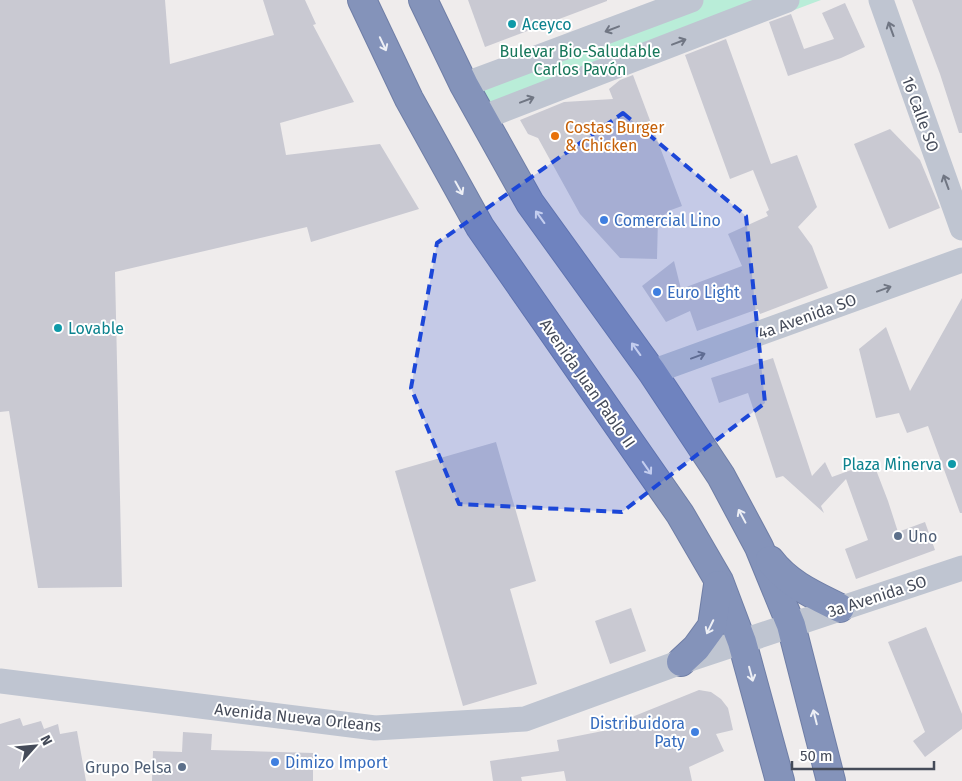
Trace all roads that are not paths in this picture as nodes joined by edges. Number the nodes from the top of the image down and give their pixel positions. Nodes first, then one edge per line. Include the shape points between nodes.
1 (362, 0) edge
2 (423, 0) edge
3 (691, 0) edge
4 (787, 0) edge
5 (881, 0) edge
6 (464, 85) junction
7 (482, 118) junction
8 (962, 228) edge
9 (962, 260) edge
10 (652, 372) junction
11 (758, 547) junction
12 (962, 568) edge
13 (719, 581) junction
14 (840, 608) junction
15 (791, 625) junction
16 (742, 642) junction
17 (681, 662) junction
18 (0, 681) edge
19 (780, 781) edge
20 (831, 781) edge

1 -> 13 highway, Avenida Juan Pablo II via 410,99 480,227 680,514
2 - 6 highway
3 -> 6 street
7 -> 4 street
8 -> 5 street, 16 Calle SO
6 - 7 highway
10 -> 7 highway via 530,203
10 -> 9 street, 4a Avenida SO
11 -> 10 highway via 721,476
11 - 14 highway via 776,569 797,586
11 - 15 highway
12 - 14 street, 3a Avenida SO
13 - 16 highway, Avenida Juan Pablo II
13 -> 17 highway via 712,626
14 - 15 street, 3a Avenida SO
15 - 16 street, Avenida Nueva Orleans
20 -> 15 highway
16 - 17 street, Avenida Nueva Orleans
16 -> 19 highway, Avenida Juan Pablo II
17 - 18 street, Avenida Nueva Orleans via 525,719 374,728

